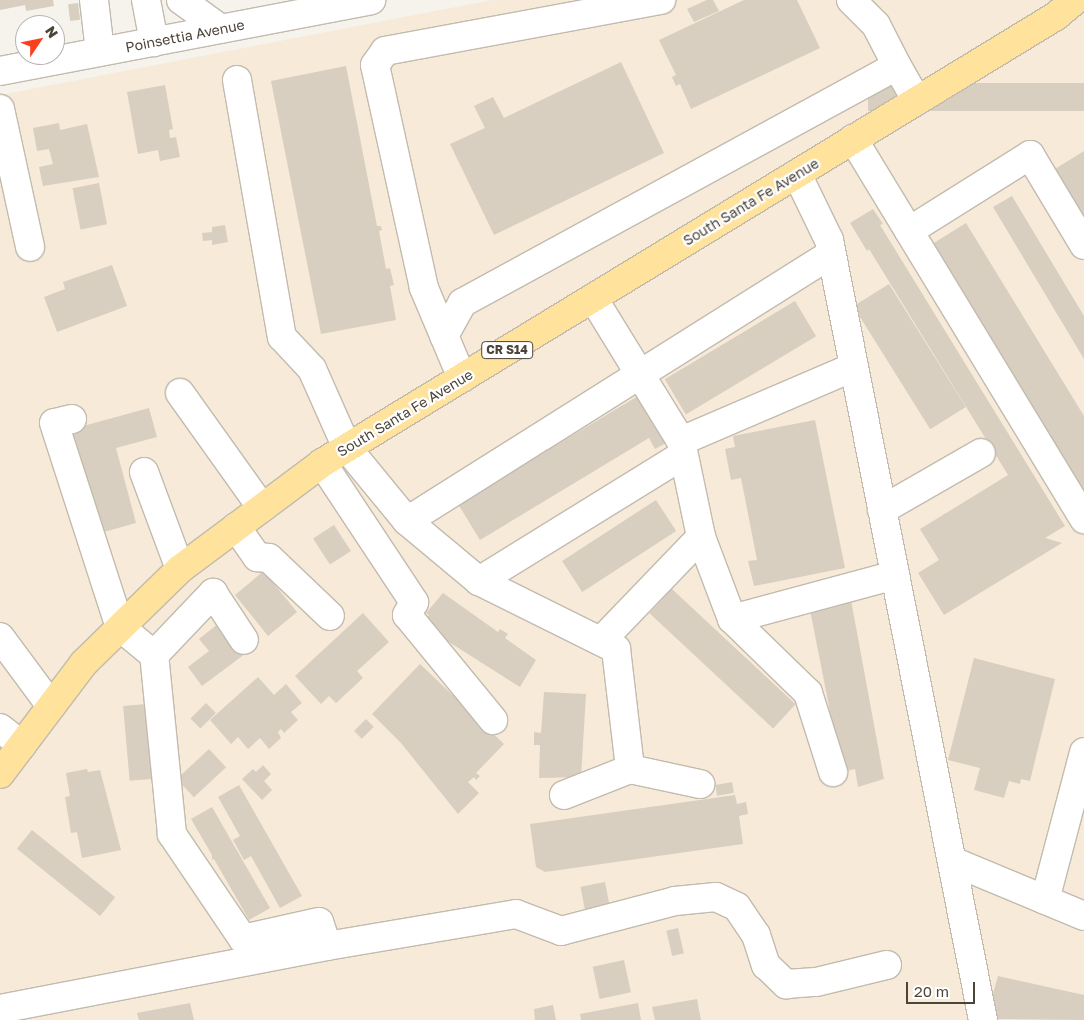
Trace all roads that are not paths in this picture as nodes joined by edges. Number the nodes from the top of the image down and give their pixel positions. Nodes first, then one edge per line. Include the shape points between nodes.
1 (94, 0) edge
2 (146, 0) edge
3 (181, 0) edge
4 (371, 0) edge
5 (661, 0) edge
6 (850, 0) edge
7 (1075, 0) edge
8 (221, 29) junction
9 (154, 42) junction
10 (100, 52) junction
11 (897, 66) junction
12 (0, 71) edge
13 (237, 80) dead end
14 (916, 101) junction
15 (0, 109) edge
16 (853, 139) junction
17 (797, 174) junction
18 (909, 231) junction
19 (1084, 245) edge
20 (30, 247) dead end
21 (831, 254) junction
22 (593, 298) junction
23 (444, 336) junction
24 (854, 367) junction
25 (641, 374) junction
26 (462, 378) junction
27 (180, 393) dead end
28 (72, 419) dead end
29 (347, 448) junction
30 (682, 448) junction
31 (982, 453) dead end
32 (322, 463) junction
33 (144, 472) dead end
34 (262, 508) junction
35 (882, 510) junction
36 (1084, 519) edge
37 (407, 521) junction
38 (236, 527) junction
39 (701, 537) junction
40 (180, 569) junction
41 (895, 575) junction
42 (480, 582) junction
43 (330, 616) dead end
44 (732, 619) junction
45 (120, 627) junction
46 (0, 637) edge
47 (244, 640) dead end
48 (601, 641) junction
49 (154, 655) junction
50 (51, 706) junction
51 (493, 720) dead end
52 (0, 728) edge
53 (22, 745) junction
54 (1084, 752) edge
55 (630, 769) junction
56 (833, 772) dead end
57 (0, 774) edge
58 (700, 784) dead end
59 (564, 795) dead end
60 (952, 861) junction
61 (1045, 900) junction
62 (1084, 916) edge
63 (327, 946) junction
64 (887, 965) dead end
65 (0, 1009) edge
66 (983, 1020) edge

1 - 10 street
2 - 9 street
3 - 8 street
4 - 8 street, Poinsettia Avenue
5 - 23 street via 385,51 375,65 424,288
6 - 11 street via 876,25
7 - 14 main road, South Santa Fe Avenue / CR S14 via 1056,16
8 - 9 street, Poinsettia Avenue
9 - 10 street, Poinsettia Avenue
10 - 12 street, Poinsettia Avenue
11 - 14 street
11 - 23 street via 462,303
13 - 29 street via 282,337 312,369
14 - 16 main road, South Santa Fe Avenue / CR S14
15 - 20 street
16 - 17 main road, South Santa Fe Avenue / CR S14
16 - 18 street
17 - 21 street via 829,240
17 - 22 main road, South Santa Fe Avenue / CR S14
18 - 19 street via 1030,155
18 - 36 street
21 - 24 street
21 - 25 street
22 - 25 street
22 - 26 main road, South Santa Fe Avenue / CR S14
23 - 26 street
24 - 30 street
24 - 35 street
25 - 30 street
25 - 37 street
26 - 29 main road, South Santa Fe Avenue / CR S14
27 - 34 street
28 - 45 street via 54,424
29 - 32 main road, South Santa Fe Avenue / CR S14
29 - 37 street
30 - 39 street
30 - 42 street
31 - 35 street
32 - 34 main road, South Santa Fe Avenue / CR S14
32 - 51 street via 414,602 407,616
33 - 40 street
34 - 38 main road, South Santa Fe Avenue / CR S14
35 - 41 street
37 - 42 street
38 - 40 main road, South Santa Fe Avenue / CR S14
38 - 43 street via 257,556 269,558
39 - 44 street
39 - 48 street
40 - 45 main road, South Santa Fe Avenue / CR S14
41 - 44 street
41 - 60 street
42 - 48 street
44 - 56 street via 808,693
45 - 49 street
45 - 50 main road, South Santa Fe Avenue / CR S14 via 84,663
46 - 50 street
47 - 49 street via 212,593
48 - 55 street via 616,649
49 - 63 street via 172,834 243,939 319,922
50 - 53 main road, South Santa Fe Avenue / CR S14
52 - 53 street
53 - 57 main road, South Santa Fe Avenue / CR S14
54 - 61 street
55 - 58 street
55 - 59 street
60 - 61 street
60 - 66 street
61 - 62 street
63 - 64 street via 516,914 562,931 674,901 716,897 737,907 756,935 766,965 786,984 816,982
63 - 65 street

